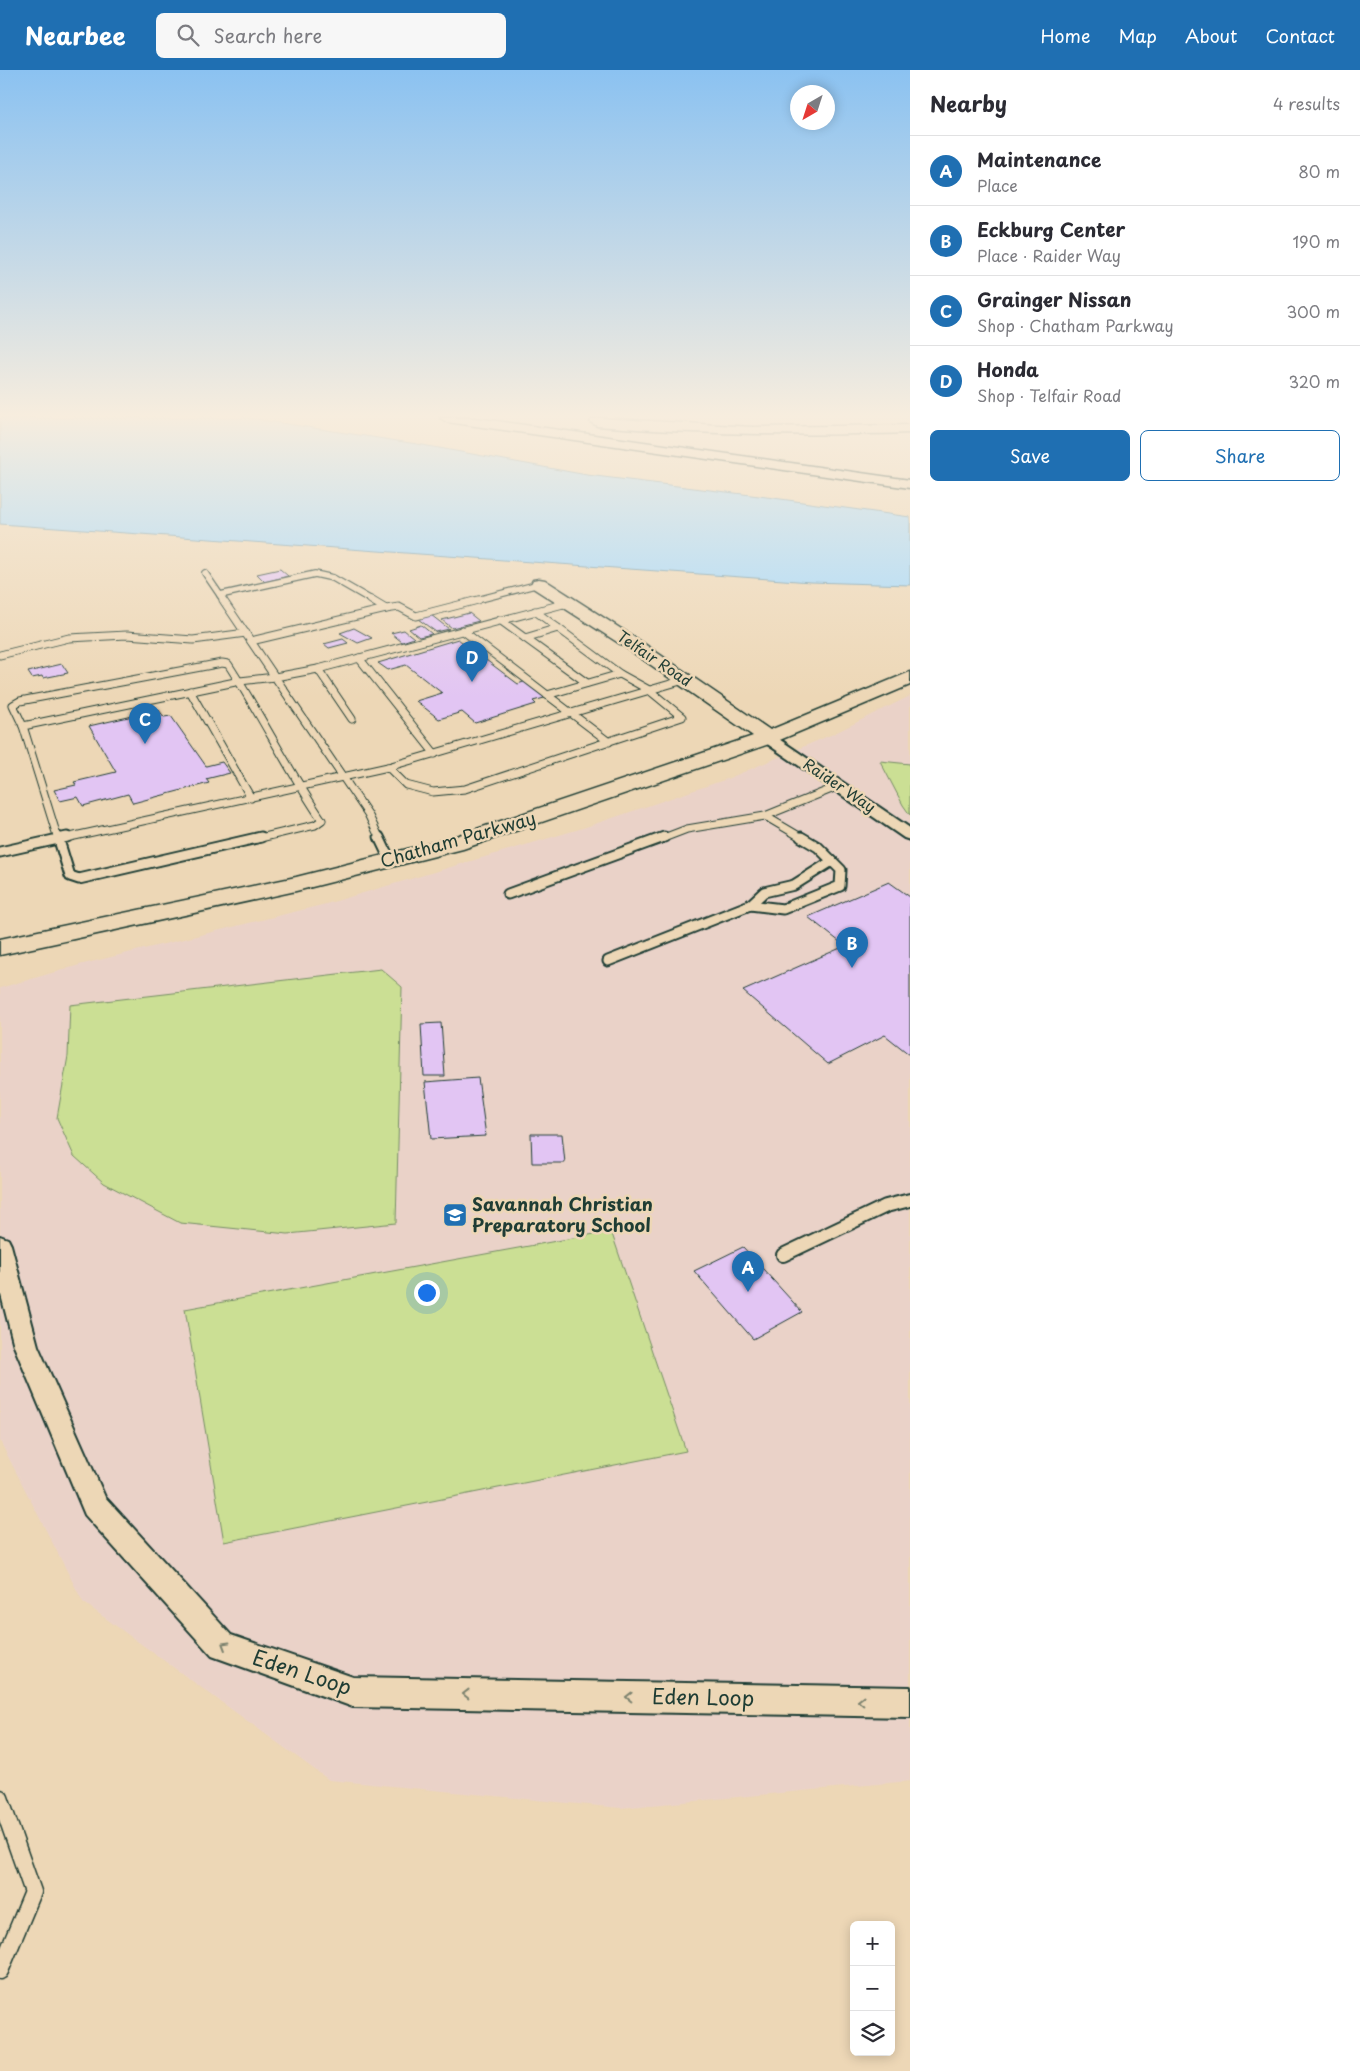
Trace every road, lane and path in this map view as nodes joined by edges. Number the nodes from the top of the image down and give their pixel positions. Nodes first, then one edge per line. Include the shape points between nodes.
1 (205, 573) dead end
2 (539, 584) joint
3 (220, 594) junction
4 (566, 603) junction
5 (386, 609) junction
6 (535, 611) junction
7 (500, 620) junction
8 (558, 628) junction
9 (462, 630) junction
10 (246, 633) junction
11 (525, 638) junction
12 (251, 641) junction
13 (0, 655) edge
14 (359, 658) junction
15 (318, 668) junction
16 (620, 674) junction
17 (907, 676) edge
18 (275, 677) junction
19 (684, 680) junction
20 (240, 681) junction
21 (588, 683) junction
22 (649, 690) junction
23 (190, 691) junction
24 (547, 695) junction
25 (572, 714) junction
26 (352, 719) dead end
27 (23, 726) junction
28 (768, 738) junction
29 (609, 742) junction
30 (435, 754) junction
31 (388, 767) junction
32 (343, 778) junction
33 (839, 786) junction
34 (298, 787) junction
35 (251, 798) junction
36 (765, 816) junction
37 (910, 835) edge
38 (58, 840) junction
39 (0, 842) edge
40 (2, 852) edge
41 (390, 860) junction
42 (832, 861) junction
43 (508, 894) dead end
44 (750, 905) junction
45 (0, 947) edge
46 (608, 961) dead end
47 (910, 1200) edge
48 (0, 1245) edge
49 (783, 1255) dead end
50 (910, 1702) edge
51 (0, 1798) edge
52 (0, 1971) edge

1 - 3 lane
2 - 4 main road, Telfair Road
2 - 5 lane via 416,616 400,607
3 - 5 lane via 315,574 333,578
3 - 10 lane
4 - 6 lane
4 - 19 main road, Telfair Road
5 - 12 lane
6 - 7 lane
6 - 8 lane
7 - 9 lane
7 - 11 lane
8 - 11 lane
8 - 16 lane
9 - 14 lane
9 - 24 lane
10 - 12 lane
10 - 13 lane via 192,640 127,635 69,638
11 - 21 lane
12 - 18 lane
14 - 15 lane
14 - 30 lane
15 - 18 lane
15 - 26 lane
16 - 21 lane
16 - 22 lane
17 - 28 main road, Chatham Parkway
18 - 20 lane
18 - 32 lane
19 - 22 lane
19 - 28 main road, Telfair Road
20 - 23 lane
20 - 27 lane via 228,664 222,662 20,701 13,705
20 - 34 lane
21 - 24 lane
22 - 25 lane
22 - 29 lane via 682,717
23 - 27 lane
23 - 35 lane
24 - 25 lane
25 - 29 lane
25 - 30 lane
27 - 38 lane
28 - 33 street, Raider Way
28 - 41 main road, Chatham Parkway via 455,844
29 - 31 lane via 465,789 433,792 406,785
30 - 31 lane
31 - 32 lane
32 - 34 lane
32 - 41 lane via 368,814
33 - 36 lane
33 - 37 street, Raider Way
34 - 35 lane
34 - 38 lane via 322,820 315,825 79,879 70,876
35 - 38 lane
36 - 42 lane via 818,846
36 - 43 lane via 687,829
38 - 40 lane
39 - 40 lane
41 - 45 main road, Chatham Parkway via 296,884
42 - 44 lane via 794,885 764,892
42 - 44 lane via 841,870 840,886 783,908
44 - 46 lane
47 - 49 lane via 886,1206
50 -> 48 street, Eden Loop via 354,1692 222,1646 95,1506 26,1346
51 - 52 lane via 33,1892

